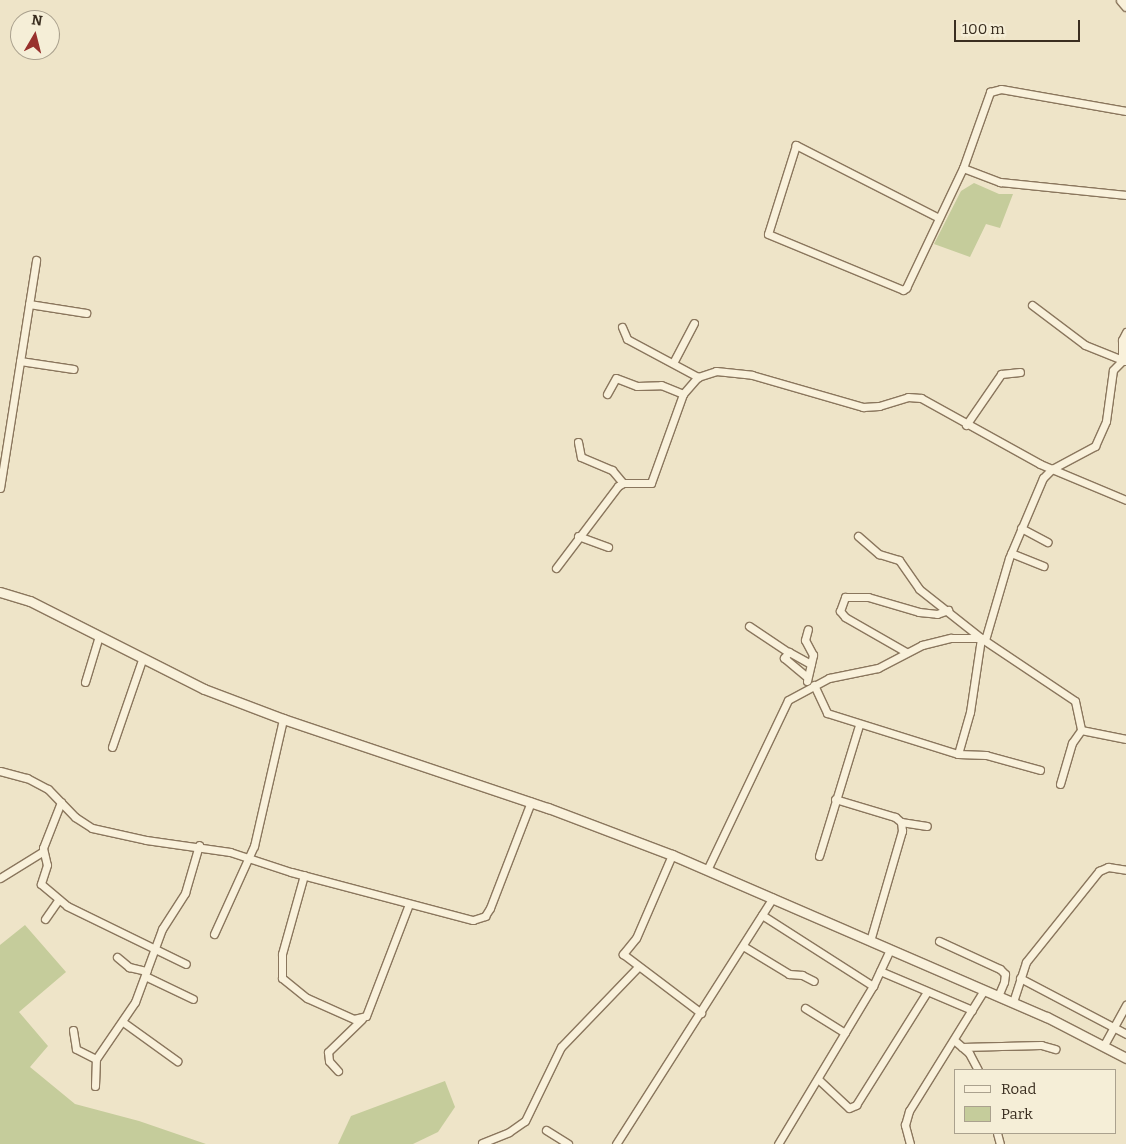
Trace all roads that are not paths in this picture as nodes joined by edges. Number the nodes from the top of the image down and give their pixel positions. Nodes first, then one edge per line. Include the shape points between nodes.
1 (1121, 0) edge
2 (1126, 6) edge
3 (1126, 112) edge
4 (963, 168) junction
5 (1126, 195) edge
6 (939, 218) junction
7 (36, 260) dead end
8 (29, 304) junction
9 (1032, 305) dead end
10 (86, 313) dead end
11 (694, 323) dead end
12 (622, 327) dead end
13 (1126, 332) edge
14 (20, 361) junction
15 (1124, 361) edge
16 (673, 363) junction
17 (73, 369) dead end
18 (1020, 372) dead end
19 (698, 377) junction
20 (607, 394) dead end
21 (683, 394) junction
22 (966, 425) junction
23 (578, 442) dead end
24 (3, 450) edge
25 (1052, 469) junction
26 (623, 483) junction
27 (0, 488) edge
28 (1126, 500) edge
29 (1021, 528) junction
30 (578, 536) junction
31 (858, 536) dead end
32 (1047, 542) dead end
33 (608, 546) dead end
34 (1011, 553) junction
35 (1043, 566) dead end
36 (556, 568) dead end
37 (0, 592) edge
38 (948, 610) junction
39 (749, 626) dead end
40 (808, 629) dead end
41 (99, 636) junction
42 (983, 639) junction
43 (788, 652) junction
44 (906, 652) junction
45 (142, 660) junction
46 (811, 664) junction
47 (808, 677) junction
48 (84, 682) dead end
49 (814, 685) junction
50 (804, 689) junction
51 (283, 719) junction
52 (859, 725) junction
53 (1081, 730) junction
54 (1126, 739) edge
55 (112, 747) dead end
56 (958, 754) junction
57 (1040, 770) dead end
58 (0, 771) edge
59 (1060, 784) dead end
60 (835, 799) junction
61 (61, 802) junction
62 (531, 802) junction
63 (901, 822) junction
64 (927, 826) dead end
65 (199, 846) junction
66 (42, 852) junction
67 (672, 855) junction
68 (819, 856) dead end
69 (249, 857) junction
70 (707, 870) junction
71 (1126, 870) edge
72 (304, 874) junction
73 (0, 878) edge
74 (773, 898) junction
75 (59, 899) junction
76 (409, 904) junction
77 (762, 915) junction
78 (44, 919) dead end
79 (214, 934) dead end
80 (870, 941) junction
81 (939, 942) dead end
82 (743, 946) junction
83 (155, 950) junction
84 (890, 950) junction
85 (117, 956) dead end
86 (186, 964) dead end
87 (633, 964) junction
88 (880, 971) junction
89 (146, 973) junction
90 (1020, 978) junction
91 (814, 981) dead end
92 (873, 986) junction
93 (984, 990) junction
94 (927, 992) junction
95 (998, 996) junction
96 (193, 999) dead end
97 (1013, 1002) junction
98 (1126, 1005) edge
99 (805, 1008) dead end
100 (972, 1010) junction
101 (701, 1013) junction
102 (362, 1019) junction
103 (123, 1022) junction
104 (1114, 1027) junction
105 (73, 1030) dead end
106 (845, 1032) junction
107 (1126, 1034) edge
108 (954, 1040) junction
109 (1104, 1045) junction
110 (962, 1047) junction
111 (1056, 1050) dead end
112 (1126, 1058) edge
113 (96, 1059) junction
114 (177, 1061) dead end
115 (978, 1069) edge
116 (338, 1071) dead end
117 (818, 1079) junction
118 (95, 1086) dead end
119 (546, 1130) dead end
120 (482, 1143) edge
121 (568, 1144) edge
122 (616, 1144) edge
123 (778, 1144) edge
124 (910, 1144) edge

1 - 2 main road
3 - 4 street via 1001,89 990,92
4 - 5 street via 1000,182
4 - 6 street
6 - 6 street via 903,290 770,237 768,229 796,145
7 - 8 street
8 - 10 street
8 - 14 street
9 - 15 street via 1085,345
11 - 16 street
12 - 16 street via 627,338
13 - 15 street via 1122,340
14 - 17 street
14 - 24 street
15 - 25 street via 1113,370 1106,421 1094,446
16 - 19 street
18 - 22 street via 1001,374
19 - 21 street
19 - 22 street via 716,371 736,372 863,407 914,396
20 - 21 street via 616,378 641,387 661,385
21 - 26 street via 654,480 646,486
22 - 25 street
23 - 26 street via 581,457 612,470
24 - 27 street
25 - 28 street
25 - 29 street via 1043,478
26 - 30 street
29 - 32 street
29 - 34 street
30 - 33 street
30 - 36 street
31 - 38 street via 879,554 899,560 919,589
34 - 35 street
34 - 42 street
37 - 41 main road via 30,601
38 - 42 street
38 - 44 street via 938,614 918,612 868,597 845,597 840,611 845,617
39 - 43 street
40 - 46 street via 805,640 812,652
41 - 45 main road
41 - 48 street
42 - 44 street via 946,639
42 - 53 street via 1075,701
42 - 56 street via 970,712
43 - 46 street
43 - 47 street via 784,659
44 - 49 street via 881,667 838,675
45 - 51 main road via 204,690
45 - 55 street
46 - 47 street
47 - 50 street
49 - 50 street
49 - 52 street via 823,710
50 - 70 street via 783,707
51 - 62 main road
51 - 69 street via 259,828
52 - 56 street
52 - 60 street
53 - 54 street
53 - 59 street via 1072,743
56 - 57 street via 986,755
58 - 61 street via 38,783
60 - 63 street via 895,817
60 - 68 street
61 - 65 street via 92,828 146,840
61 - 66 street
62 - 67 main road
62 - 76 street via 485,916 480,920 463,919
63 - 64 street
63 - 80 street via 900,837
65 - 69 street
65 - 83 street via 182,900 166,921
66 - 73 street
66 - 75 street via 47,865 41,884
67 - 70 main road
67 - 87 street via 636,938 625,950 624,957
69 - 72 street
69 - 79 street
70 - 74 main road
71 - 90 street via 1108,867 1099,871 1026,962
72 - 76 street
72 - 102 street via 282,954 282,978 306,998 345,1017
74 - 77 street
74 - 80 main road
75 - 78 street
75 - 83 street
76 - 102 street via 366,1016
77 - 82 street
77 - 92 street
80 - 84 main road
81 - 95 street via 1000,969 1005,974
82 - 91 street via 789,974 802,975
82 - 101 street
83 - 86 street
83 - 89 street
84 - 88 street
84 - 93 main road
85 - 89 street via 128,967
87 - 101 street
87 - 120 street via 561,1047 525,1121 509,1132
88 - 92 street
88 - 94 street
89 - 96 street
89 - 103 street
90 - 97 street
90 - 104 street
92 - 106 street
93 - 95 main road
93 - 100 street
94 - 100 street
94 - 117 street via 856,1105 849,1108
95 - 97 main road
97 - 109 main road
98 - 104 street
99 - 106 street
100 - 108 street
101 - 122 street
102 - 116 street via 328,1052 329,1061
103 - 113 street
103 - 114 street
104 - 107 street
104 - 109 street
105 - 113 street via 76,1049
106 - 117 street
108 - 110 street
108 - 124 street via 909,1112 904,1125
109 - 112 main road
110 - 111 street via 1041,1044
110 - 115 street via 971,1055
113 - 118 street
117 - 123 street
119 - 121 street

